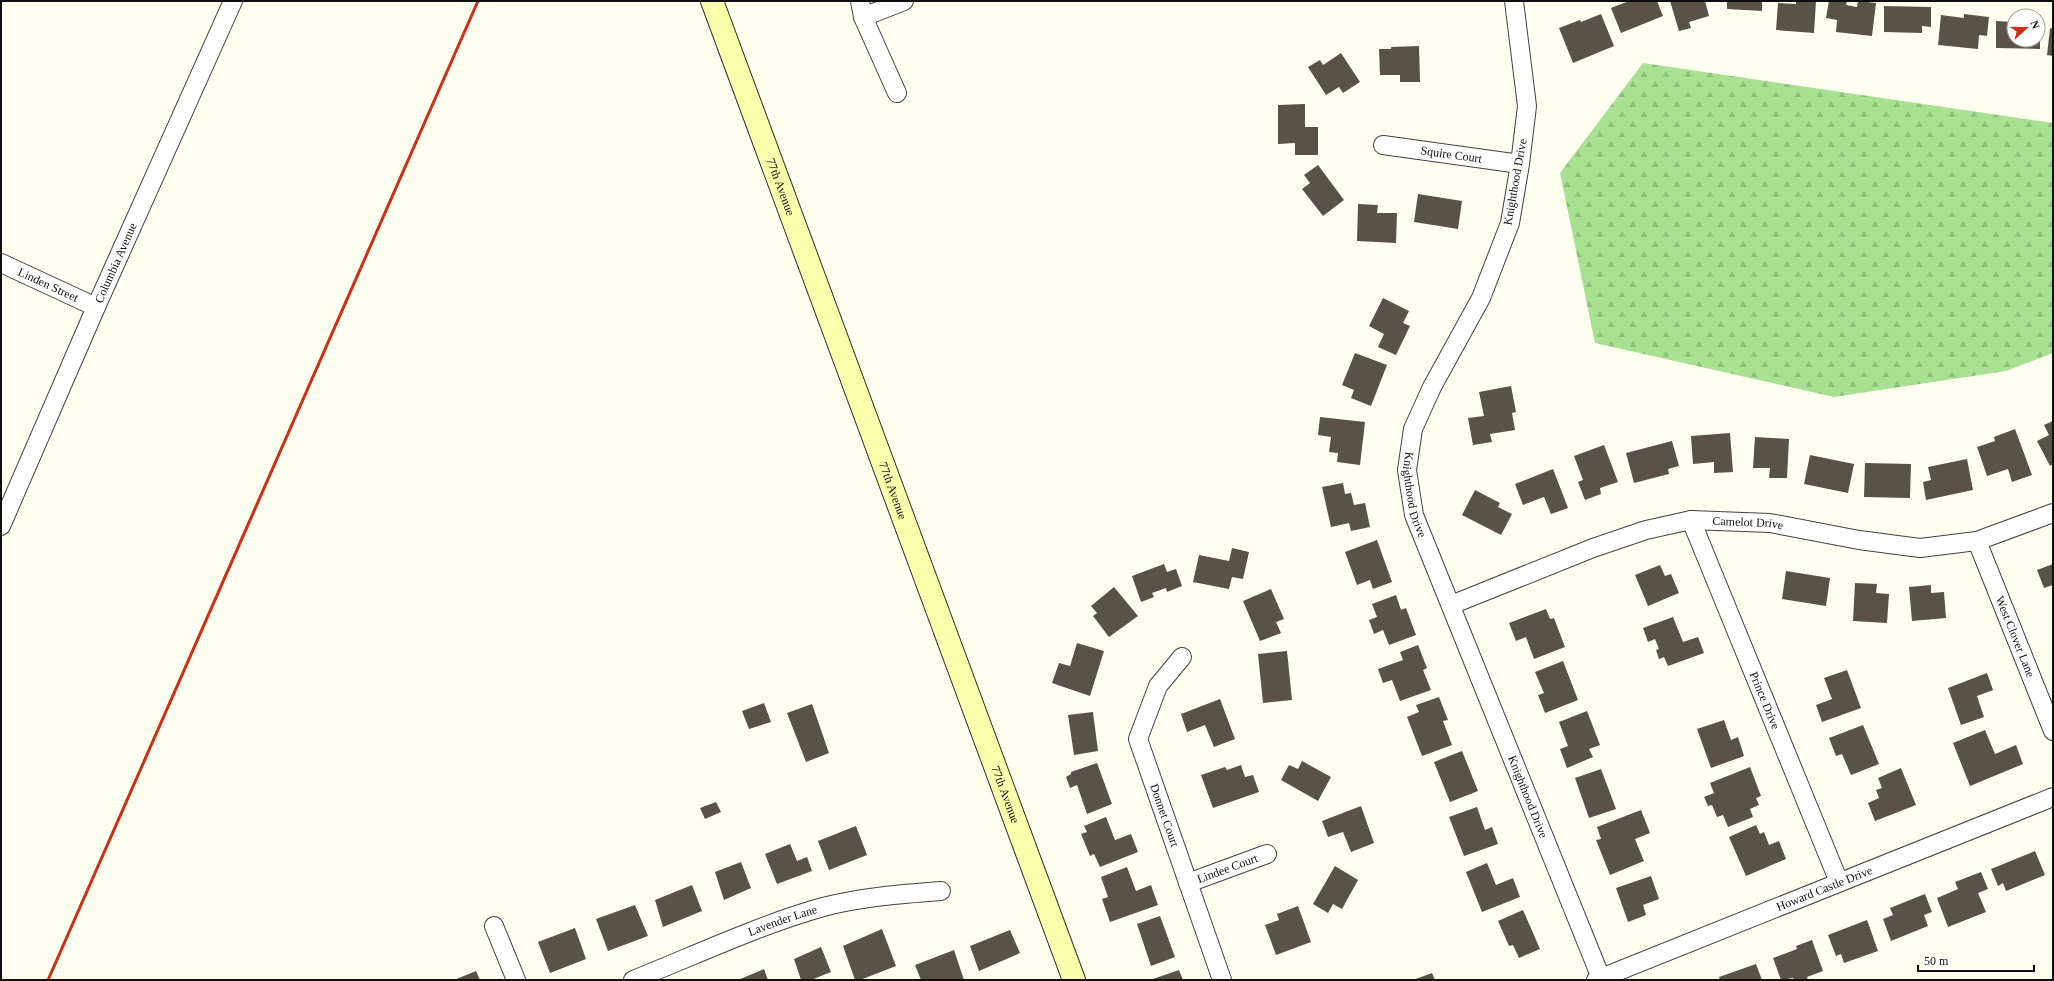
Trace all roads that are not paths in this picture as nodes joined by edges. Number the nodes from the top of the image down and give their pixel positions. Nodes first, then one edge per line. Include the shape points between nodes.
1 (233, 1) edge
2 (712, 1) edge
3 (904, 1) edge
4 (1517, 2) edge
5 (862, 9) edge
6 (897, 93) dead end
7 (1383, 145) dead end
8 (1520, 164) junction
9 (1, 263) edge
10 (96, 307) junction
11 (2053, 514) edge
12 (1691, 520) junction
13 (1, 526) edge
14 (1977, 541) junction
15 (1451, 605) junction
16 (1182, 657) dead end
17 (2053, 731) edge
18 (2053, 797) edge
19 (1267, 854) dead end
20 (1839, 882) junction
21 (1188, 883) junction
22 (941, 891) dead end
23 (494, 926) dead end
24 (1598, 979) edge
25 (516, 980) edge
26 (633, 980) edge
27 (1074, 980) edge
28 (1222, 980) edge

1 - 10 street, Columbia Avenue
2 - 27 street, 77th Avenue
3 - 5 street
4 - 8 street, Knighthood Drive via 1527,106
5 - 6 street
7 - 8 street, Squire Court
8 - 15 street, Knighthood Drive via 1510,223 1484,291 1432,387 1412,436 1407,470 1414,514
9 - 10 street, Linden Street
10 - 13 street, Columbia Avenue
11 - 14 street, Camelot Drive
12 - 14 street, Camelot Drive via 1770,523 1859,540 1920,548
12 - 15 street, Camelot Drive via 1646,530 1593,548
12 - 20 street, Prince Drive
14 - 17 street, West Clover Lane
15 - 24 street, Knighthood Drive
16 - 21 street, Donnet Court via 1158,686 1138,739
18 - 20 street, Howard Castle Drive
19 - 21 street, Lindee Court
20 - 24 street, Howard Castle Drive
21 - 28 street, Donnet Court
22 - 26 street, Lavender Lane via 862,898 824,907 786,919
23 - 25 street

